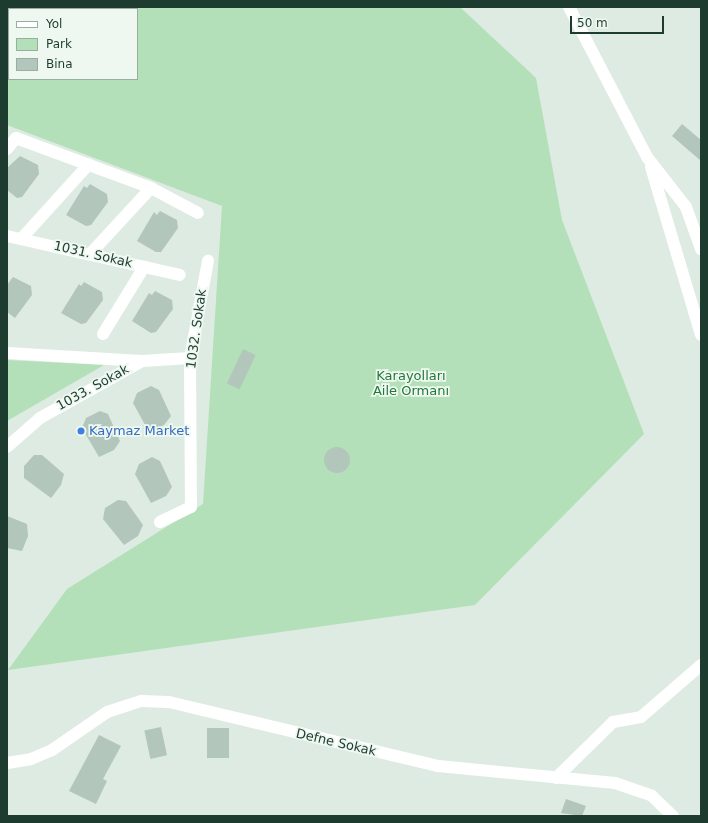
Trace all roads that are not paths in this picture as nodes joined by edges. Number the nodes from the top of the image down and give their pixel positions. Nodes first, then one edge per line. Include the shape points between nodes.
1 (569, 7) edge
2 (7, 149) edge
3 (647, 157) junction
4 (89, 164) junction
5 (150, 188) junction
6 (198, 213) dead end
7 (7, 236) edge
8 (21, 239) junction
9 (701, 249) edge
10 (90, 254) junction
11 (208, 261) dead end
12 (144, 267) junction
13 (180, 275) dead end
14 (102, 334) dead end
15 (701, 335) edge
16 (7, 353) edge
17 (190, 358) junction
18 (142, 361) junction
19 (7, 447) edge
20 (160, 522) dead end
21 (701, 665) edge
22 (7, 763) edge
23 (556, 778) junction
24 (673, 816) edge

1 - 3 street
2 - 4 street via 16,138
3 - 9 street via 686,208
3 - 15 street
4 - 5 street
4 - 8 street
5 - 6 street
5 - 10 street
7 - 8 street, 1031. Sokak
8 - 10 street, 1031. Sokak
10 - 12 street, 1031. Sokak
11 - 17 street, 1032. Sokak
12 - 13 street, 1031. Sokak
12 - 14 street
16 - 18 street
17 - 18 street, 1033. Sokak
17 - 20 street, 1032. Sokak via 191,506
18 - 19 street, 1033. Sokak via 40,418
21 - 23 street via 641,717 613,722
22 - 23 street, Defne Sokak via 31,760 52,750 106,712 141,701 155,702 438,766
23 - 24 street, Defne Sokak via 615,783 652,796

